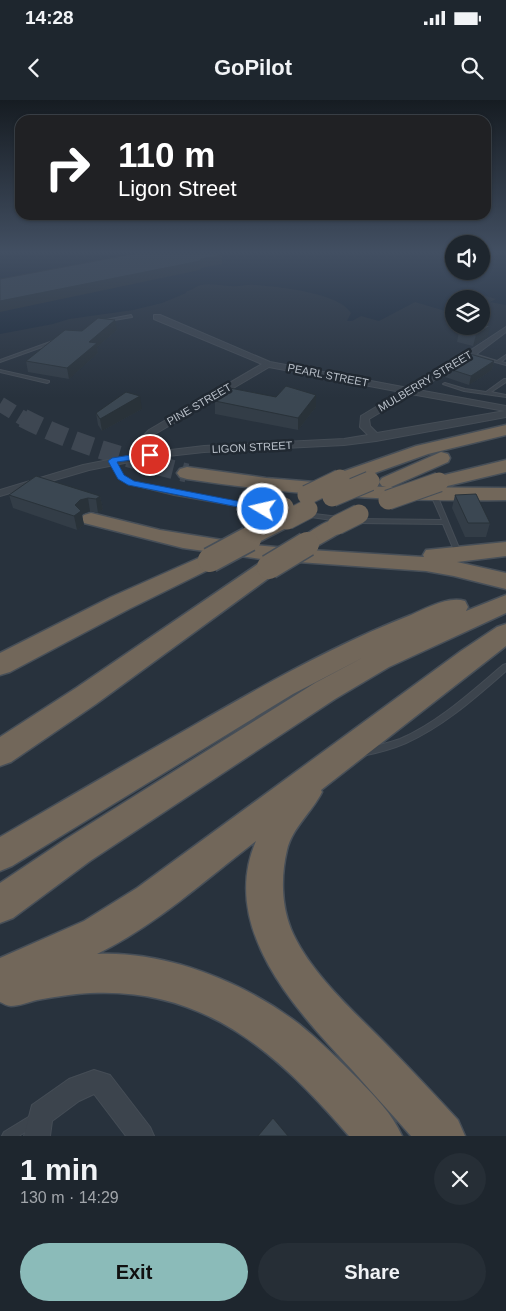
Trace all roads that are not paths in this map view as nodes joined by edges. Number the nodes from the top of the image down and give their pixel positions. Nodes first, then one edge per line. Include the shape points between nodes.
1 (131, 316) dead end
2 (157, 317) dead end
3 (96, 322) edge
4 (506, 329) edge
5 (60, 340) edge
6 (471, 354) junction
7 (506, 356) edge
8 (0, 362) edge
9 (498, 362) junction
10 (268, 364) junction
11 (506, 364) edge
12 (0, 371) edge
13 (506, 380) edge
14 (47, 382) dead end
15 (445, 384) dead end
16 (410, 391) junction
17 (487, 393) junction
18 (506, 396) edge
19 (506, 408) edge
20 (506, 414) edge
21 (506, 430) edge
22 (376, 438) junction
23 (506, 440) edge
24 (150, 455) junction
25 (112, 461) junction
26 (506, 466) edge
27 (187, 473) tunnel mouth
28 (506, 478) edge
29 (382, 488) junction
30 (436, 489) junction
31 (0, 493) edge
32 (506, 494) edge
33 (326, 504) junction
34 (91, 519) dead end
35 (446, 522) junction
36 (506, 549) edge
37 (459, 555) junction
38 (356, 558) junction
39 (505, 592) edge
40 (506, 633) edge
41 (0, 665) edge
42 (506, 667) edge
43 (0, 753) edge
44 (329, 764) junction
45 (0, 855) edge
46 (0, 905) edge
47 (0, 978) edge
48 (0, 988) edge
49 (39, 1125) edge
50 (8, 1136) edge
51 (141, 1136) edge
52 (379, 1136) edge
53 (442, 1136) edge

1 - 3 lane
2 - 10 street, PEARL STREET
4 - 6 street, MULBERRY STREET
5 - 8 lane
6 - 9 lane
6 - 16 street, MULBERRY STREET
7 - 9 lane
9 - 11 lane
10 - 16 street, PEARL STREET
10 - 24 street, PINE STREET via 152,432 145,440
12 - 14 lane
13 - 17 lane
15 - 17 lane
16 - 19 street, PEARL STREET
16 - 22 street, MULBERRY STREET via 364,418 365,427
17 - 18 lane
20 - 22 street, LIGON STREET
21 - 33 highway via 404,455
22 - 24 street, LIGON STREET
23 - 29 highway via 448,455
24 - 25 street, LIGON STREET
25 - 31 street, LIGON STREET
25 - 35 lane via 121,477 131,483 245,507 339,520
26 - 30 highway
27 - 33 highway via 247,483
28 - 33 highway via 463,487
29 - 30 highway, bridge
29 - 33 highway, bridge
29 - 33 highway, bridge via 359,506
30 - 32 highway
30 - 33 highway
30 - 35 lane
33 - 41 highway, bridge via 279,514 204,559
33 - 43 highway, bridge via 299,544 269,567
34 - 38 highway via 148,535 206,546 298,556
35 - 37 lane
36 - 37 highway
37 - 38 highway
38 - 39 highway via 447,567
39 - 45 highway via 414,624 330,662
39 - 46 highway via 325,691 78,850
40 - 44 highway
42 - 44 lane via 445,718 424,731
44 - 47 highway via 150,901 97,934
44 - 53 highway via 278,830 269,851 264,880 266,911 275,941 291,971 311,996
48 - 52 highway via 50,977 134,975 211,996 258,1021 299,1052 339,1090
49 - 50 lane
49 - 51 street via 78,1088 92,1081 102,1083

